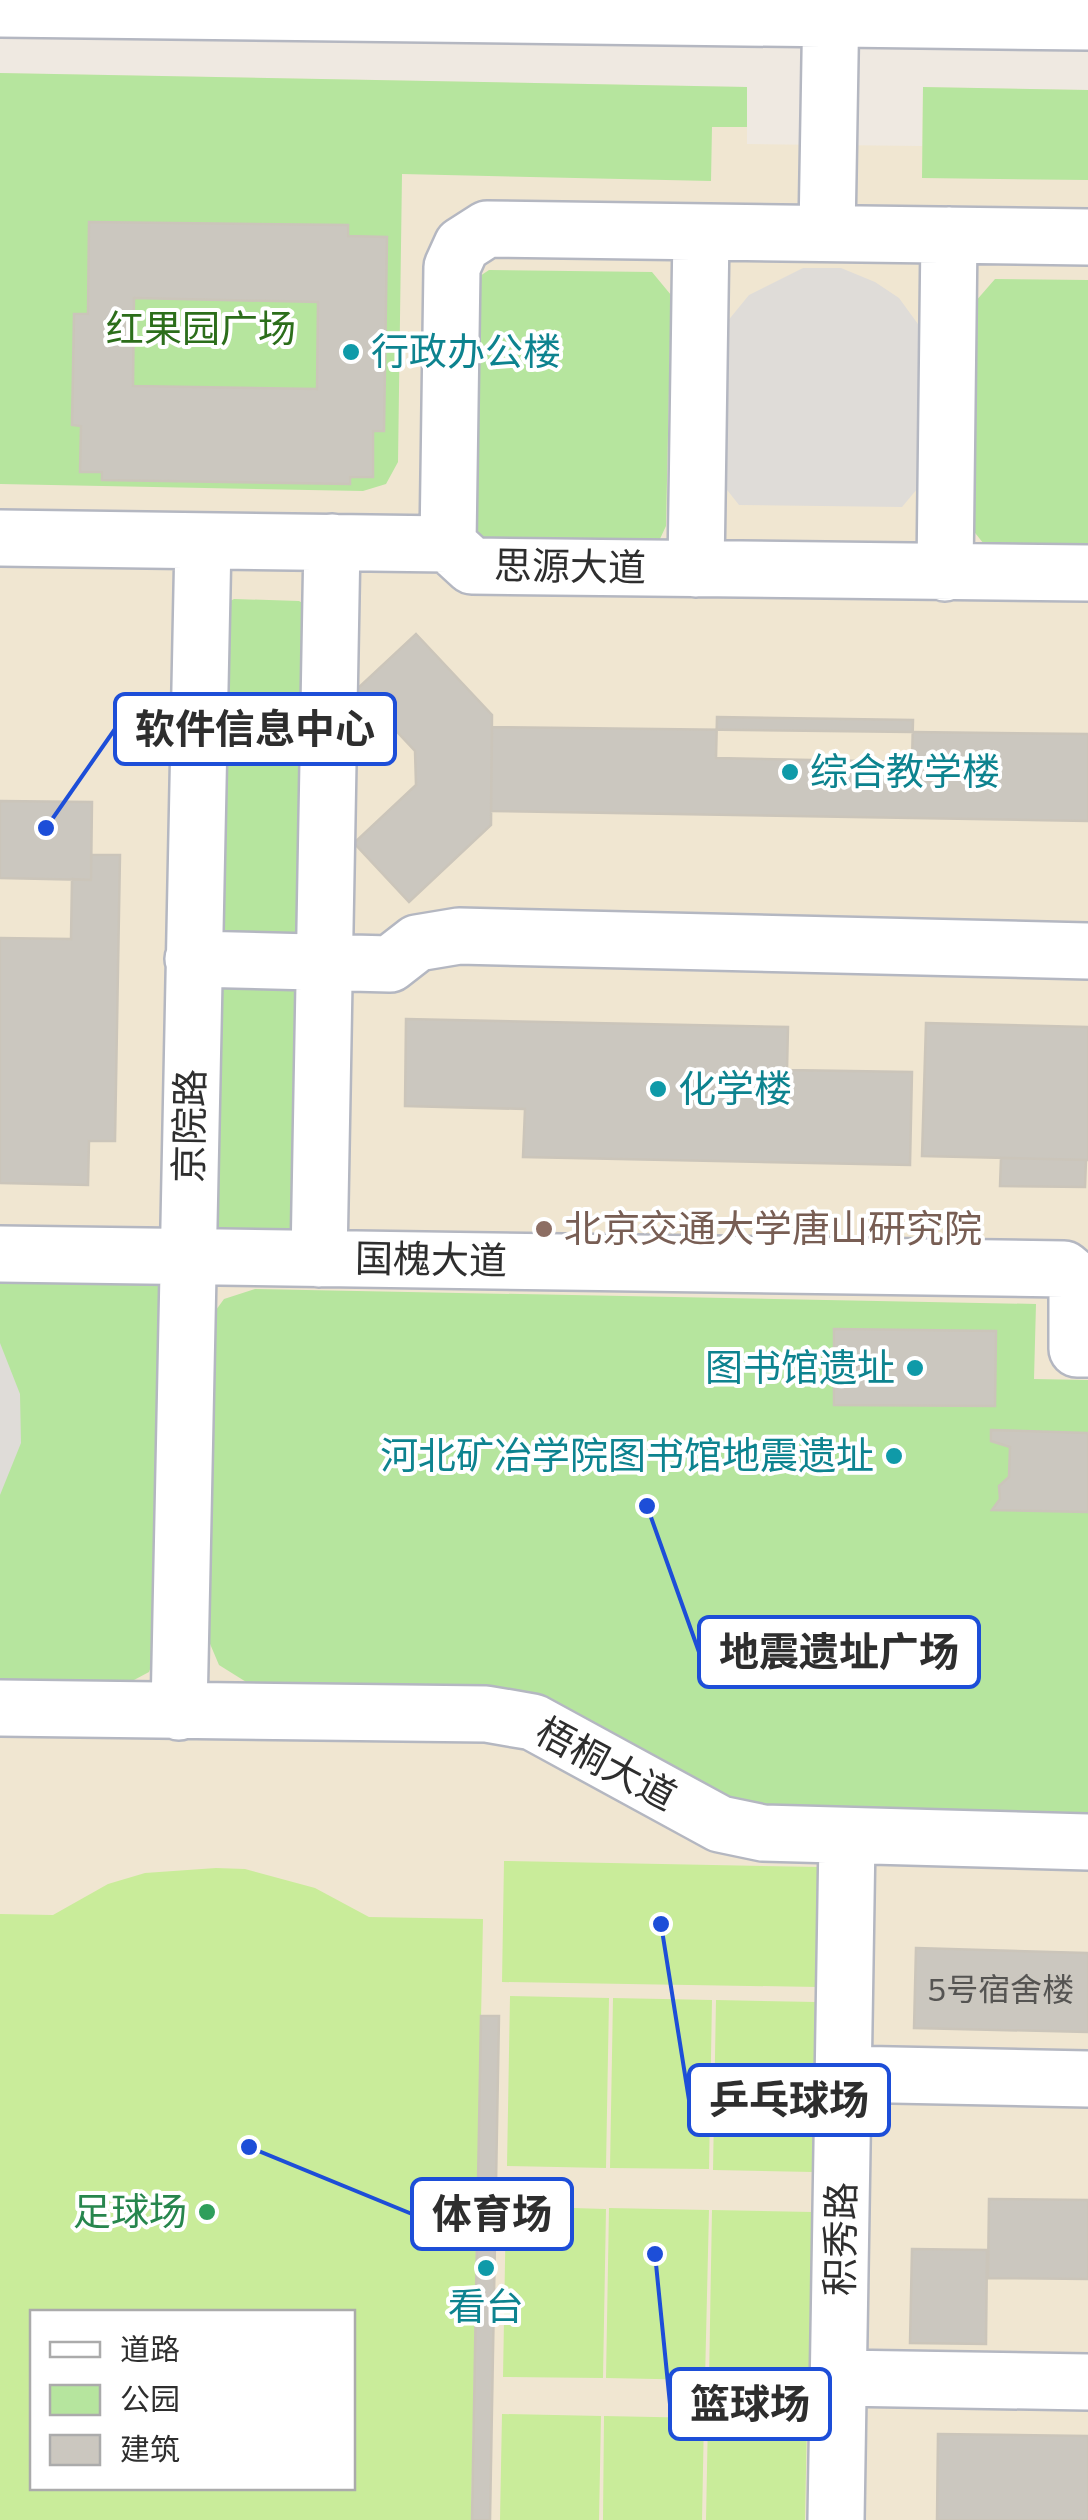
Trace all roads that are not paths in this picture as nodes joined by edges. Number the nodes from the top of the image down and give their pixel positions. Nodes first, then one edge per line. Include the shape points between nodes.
1 (0, 9) edge
2 (831, 9) edge
3 (1088, 22) edge
4 (701, 232) junction
5 (827, 233) junction
6 (949, 235) junction
7 (1088, 237) edge
8 (0, 538) edge
9 (203, 541) junction
10 (332, 542) junction
11 (448, 544) junction
12 (696, 569) junction
13 (945, 573) junction
14 (1088, 573) edge
15 (1088, 951) edge
16 (193, 960) junction
17 (323, 962) junction
18 (0, 1254) edge
19 (188, 1256) junction
20 (318, 1259) junction
21 (1088, 1349) edge
22 (0, 1708) edge
23 (180, 1712) junction
24 (847, 1838) junction
25 (1088, 1842) edge
26 (844, 2074) junction
27 (1088, 2079) edge
28 (838, 2378) junction
29 (1088, 2382) edge
30 (836, 2520) edge

1 - 2 street
2 - 3 street
2 - 5 street
4 - 5 street
4 - 11 street via 487,228 462,245 452,267
4 - 12 street
5 - 6 street
6 - 7 street
6 - 13 street
8 - 9 street, 思源大道
9 - 10 street, 思源大道
9 - 16 street, 京院路
10 - 11 street, 思源大道
10 - 17 street
11 - 12 street, 思源大道 via 472,566
12 - 13 street, 思源大道
13 - 14 street, 思源大道
15 - 17 street via 459,936 417,944 390,964
16 - 17 street
16 - 19 street, 京院路
17 - 20 street
18 - 19 street, 国槐大道
19 - 20 street, 国槐大道
19 - 23 street, 京院路
20 - 21 street, 国槐大道 via 1064,1268 1078,1280 1077,1349
22 - 23 street, 梧桐大道
23 - 24 street, 梧桐大道 via 502,1716 533,1722 720,1824 763,1834
24 - 25 street, 梧桐大道
24 - 26 street, 积秀路
26 - 27 street
26 - 28 street, 积秀路
28 - 29 street
28 - 30 street, 积秀路

